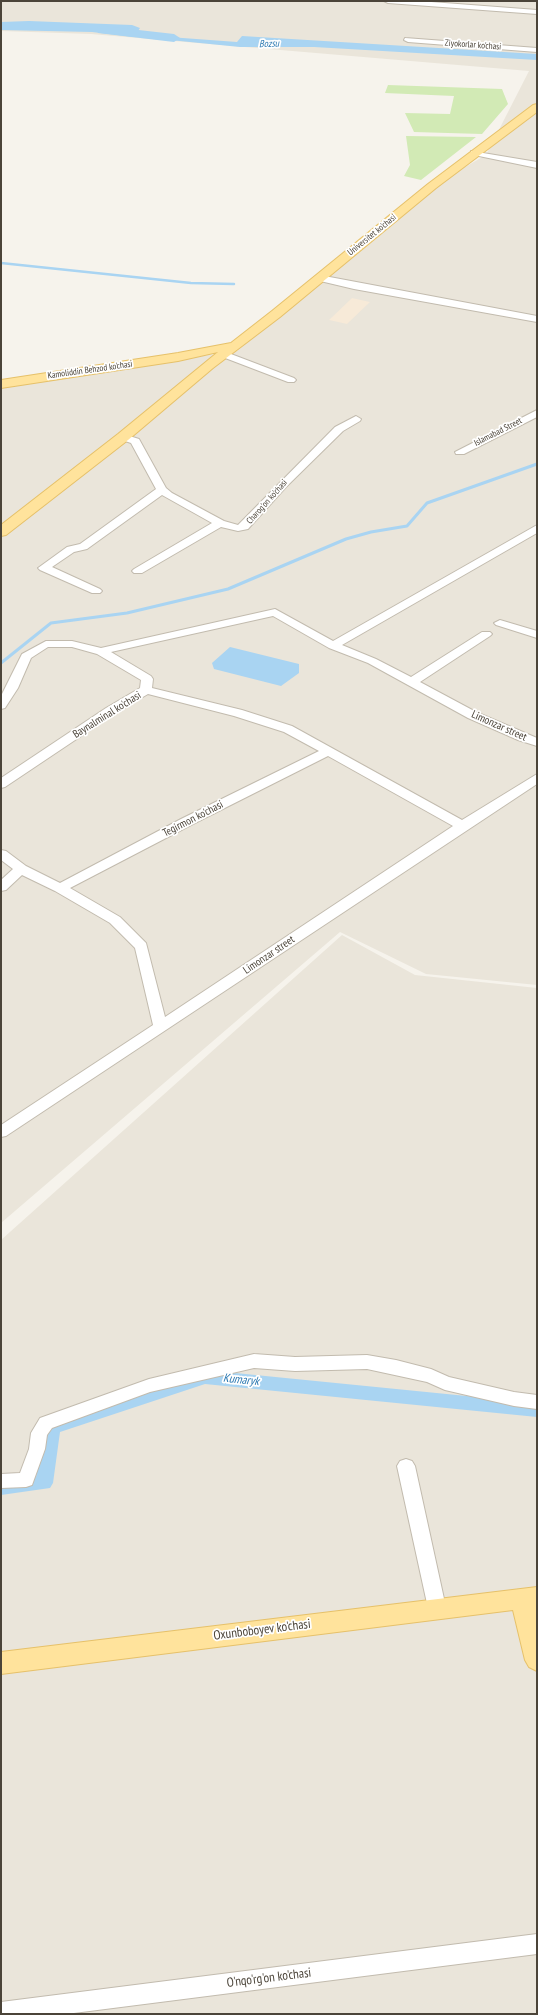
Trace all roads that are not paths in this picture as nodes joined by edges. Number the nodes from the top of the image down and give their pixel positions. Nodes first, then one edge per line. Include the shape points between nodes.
1 (388, 1) edge
2 (537, 12) edge
3 (408, 40) dead end
4 (537, 50) edge
5 (537, 107) edge
6 (474, 153) junction
7 (537, 164) edge
8 (319, 278) junction
9 (537, 319) edge
10 (234, 344) junction
11 (223, 354) junction
12 (178, 357) junction
13 (209, 365) junction
14 (291, 380) dead end
15 (1, 384) edge
16 (537, 413) edge
17 (356, 419) dead end
18 (123, 437) junction
19 (460, 452) dead end
20 (162, 490) junction
21 (220, 523) junction
22 (537, 528) edge
23 (1, 532) edge
24 (138, 571) dead end
25 (96, 591) dead end
26 (500, 623) dead end
27 (486, 634) dead end
28 (537, 635) edge
29 (333, 646) junction
30 (101, 651) junction
31 (412, 682) junction
32 (146, 690) junction
33 (1, 704) edge
34 (537, 742) edge
35 (328, 752) junction
36 (537, 778) edge
37 (1, 784) edge
38 (462, 826) junction
39 (1, 854) edge
40 (21, 869) junction
41 (1, 887) edge
42 (60, 888) junction
43 (160, 1026) junction
44 (1, 1132) edge
45 (537, 1402) edge
46 (406, 1466) dead end
47 (1, 1481) edge
48 (530, 1597) edge
49 (437, 1608) junction
50 (537, 1660) edge
51 (1, 1663) edge
52 (537, 1944) edge
53 (1, 2012) edge

1 - 2 street
3 - 4 street, Ziyokorlar ko'chasi
5 - 6 main road, Universitet ko'chasi
6 - 7 street
6 - 8 main road, Universitet ko'chasi
8 - 9 street
8 - 10 main road, Universitet ko'chasi via 276,314
10 - 11 main road, Universitet ko'chasi
10 - 12 main road, Kamoliddin Behzod ko'chasi
11 - 13 main road, Universitet ko'chasi
11 - 14 street
12 - 13 main road
12 - 15 main road, Kamoliddin Behzod ko'chasi
13 - 18 main road
16 - 19 street, Islamabad Street
17 - 21 street, Charog'on ko'chasi via 339,429 244,527
18 - 20 street, Charog'on ko'chasi via 135,441
18 - 23 main road
20 - 21 street, Charog'on ko'chasi
20 - 25 street via 83,547 71,549 44,568
21 - 24 street
22 - 29 street
26 - 28 street
27 - 31 street
29 - 30 street, Limonzar street via 275,612
29 - 31 street, Limonzar street via 372,661
30 - 32 street, Baynalminal ko'chasi via 147,679
30 - 33 street, Baynalminal ko'chasi via 72,644 46,644 26,656 12,688
31 - 34 street, Limonzar street via 472,715
32 - 35 street via 238,713 288,729
32 - 37 street, Baynalminal ko'chasi
35 - 38 street via 378,777
35 - 42 street, Tegirmon ko'chasi
36 - 38 street, Limonzar street
38 - 43 street, Limonzar street
39 - 40 street
40 - 41 street
40 - 42 street
42 - 43 street via 115,920 141,946
43 - 44 street, Limonzar street
45 - 47 street via 491,1394 445,1383 431,1376 367,1362 294,1364 254,1361 149,1386 46,1423 39,1433 38,1449 26,1480
46 - 49 street
48 - 49 main road, Oxunboboyev ko'chasi
48 - 50 main road
49 - 51 main road, Oxunboboyev ko'chasi
52 - 53 street, O'nqo'rg'on ko'chasi

